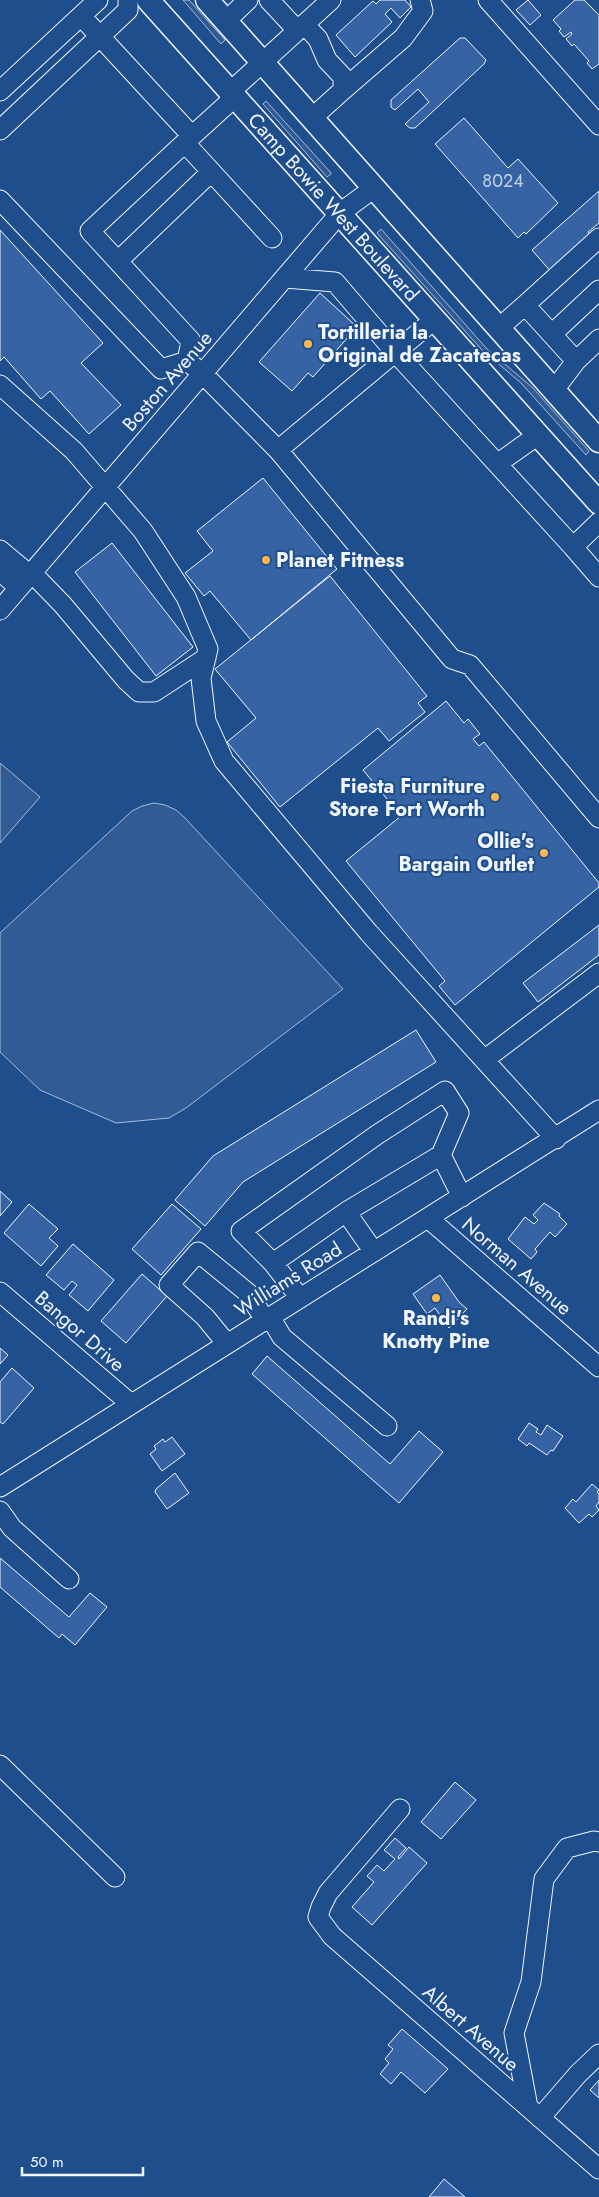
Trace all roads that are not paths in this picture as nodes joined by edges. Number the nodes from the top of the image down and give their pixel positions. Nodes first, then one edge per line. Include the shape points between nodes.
1 (98, 0) edge
2 (128, 0) edge
3 (148, 0) edge
4 (207, 0) edge
5 (248, 0) edge
6 (330, 0) edge
7 (420, 0) edge
8 (488, 0) edge
9 (280, 4) edge
10 (81, 16) junction
11 (226, 21) junction
12 (300, 27) junction
13 (100, 36) junction
14 (262, 62) junction
15 (14, 79) junction
16 (343, 90) junction
17 (0, 92) edge
18 (233, 93) junction
19 (33, 99) junction
20 (312, 118) junction
21 (599, 125) edge
22 (0, 130) edge
23 (188, 140) junction
24 (211, 172) junction
25 (374, 188) junction
26 (0, 200) edge
27 (340, 213) junction
28 (272, 238) dead end
29 (599, 238) edge
30 (118, 261) junction
31 (285, 278) junction
32 (599, 290) edge
33 (524, 305) junction
34 (435, 319) junction
35 (499, 328) junction
36 (552, 334) junction
37 (599, 339) edge
38 (395, 352) junction
39 (187, 361) junction
40 (576, 361) junction
41 (203, 374) junction
42 (0, 385) edge
43 (554, 390) junction
44 (538, 435) junction
45 (599, 441) edge
46 (278, 450) junction
47 (497, 464) junction
48 (106, 487) junction
49 (598, 506) edge
50 (573, 547) junction
51 (0, 550) edge
52 (0, 571) edge
53 (599, 577) edge
54 (27, 579) junction
55 (0, 610) edge
56 (206, 658) junction
57 (599, 818) edge
58 (599, 973) edge
59 (484, 1060) junction
60 (599, 1110) edge
61 (556, 1139) junction
62 (441, 1155) junction
63 (462, 1197) junction
64 (346, 1212) junction
65 (428, 1218) junction
66 (374, 1252) junction
67 (273, 1263) junction
68 (0, 1292) edge
69 (300, 1298) junction
70 (267, 1319) junction
71 (227, 1344) junction
72 (599, 1367) edge
73 (131, 1404) junction
74 (388, 1426) dead end
75 (0, 1487) edge
76 (0, 1511) edge
77 (69, 1579) dead end
78 (0, 1765) edge
79 (400, 1809) dead end
80 (599, 1842) edge
81 (115, 1877) dead end
82 (599, 2054) edge
83 (534, 2113) junction
84 (599, 2169) edge

1 - 10 street
2 - 13 street via 128,10
3 - 18 main road, Camp Bowie West Boulevard
4 - 11 main road, Camp Bowie West Boulevard
5 - 11 street
6 - 12 street
7 - 16 street via 423,11 403,38
8 - 21 street
9 - 12 street
10 - 13 street
10 - 15 street
11 - 14 main road, Camp Bowie West Boulevard
12 - 14 street
12 - 16 street via 318,40 327,60 343,78
13 - 19 street
13 - 23 street
14 - 18 street
14 - 20 main road, Camp Bowie West Boulevard
15 - 17 street
15 - 19 street
16 - 20 street
18 - 23 street
18 - 27 main road, Camp Bowie West Boulevard
19 - 22 street
20 - 25 main road, Camp Bowie West Boulevard
23 - 24 street
23 - 30 street via 90,231
24 - 28 street
24 - 30 street
25 - 27 street, Boston Avenue
25 - 35 main road, Camp Bowie West Boulevard
26 - 39 street via 161,370
27 - 31 street, Boston Avenue
27 - 34 main road, Camp Bowie West Boulevard
29 - 33 street
30 - 39 street via 191,341
31 - 38 street via 335,282
31 - 41 street, Boston Avenue
32 - 36 street
33 - 35 street
33 - 36 street
34 - 38 street
34 - 44 main road, Camp Bowie West Boulevard
35 - 43 main road, Camp Bowie West Boulevard
36 - 40 street
37 - 40 street
38 - 46 street
38 - 47 street
39 - 41 street
40 - 43 street
41 - 46 street
41 - 48 street, Boston Avenue
42 - 48 street via 74,451
43 - 45 main road, Camp Bowie West Boulevard
44 - 47 street
44 - 49 main road, Camp Bowie West Boulevard
46 - 57 street via 452,659 470,665
47 - 50 street
48 - 54 street, Boston Avenue
48 - 56 street via 143,532 186,596 208,649
49 - 50 street
50 - 53 street
51 - 54 street
52 - 54 street
54 - 55 street, Boston Avenue
54 - 56 street via 63,605 139,692 154,692
56 - 59 street via 201,678 206,720 224,761 369,933
58 - 59 street
59 - 61 street
60 - 61 street, Williams Road
61 - 63 street, Williams Road
62 - 63 street
62 - 64 street
62 - 67 street via 459,1113 446,1091 378,1134 241,1231
63 - 65 street, Williams Road
64 - 66 street
64 - 67 street
65 - 66 street, Williams Road
65 - 72 street, Norman Avenue
66 - 69 street, Williams Road
67 - 69 street
68 - 73 street, Bangor Drive
69 - 70 street, Williams Road
70 - 71 street, Williams Road
70 - 71 street via 248,1293 198,1252 169,1285 205,1317
70 - 74 street via 282,1338
71 - 73 street, Williams Road
73 - 75 street, Williams Road
76 - 77 street via 12,1528
78 - 81 street
79 - 83 street, Albert Avenue via 328,1892 318,1917 332,1936
80 - 83 street via 567,1848 544,1879 531,1982 514,2033
82 - 83 street
83 - 84 street, Albert Avenue

